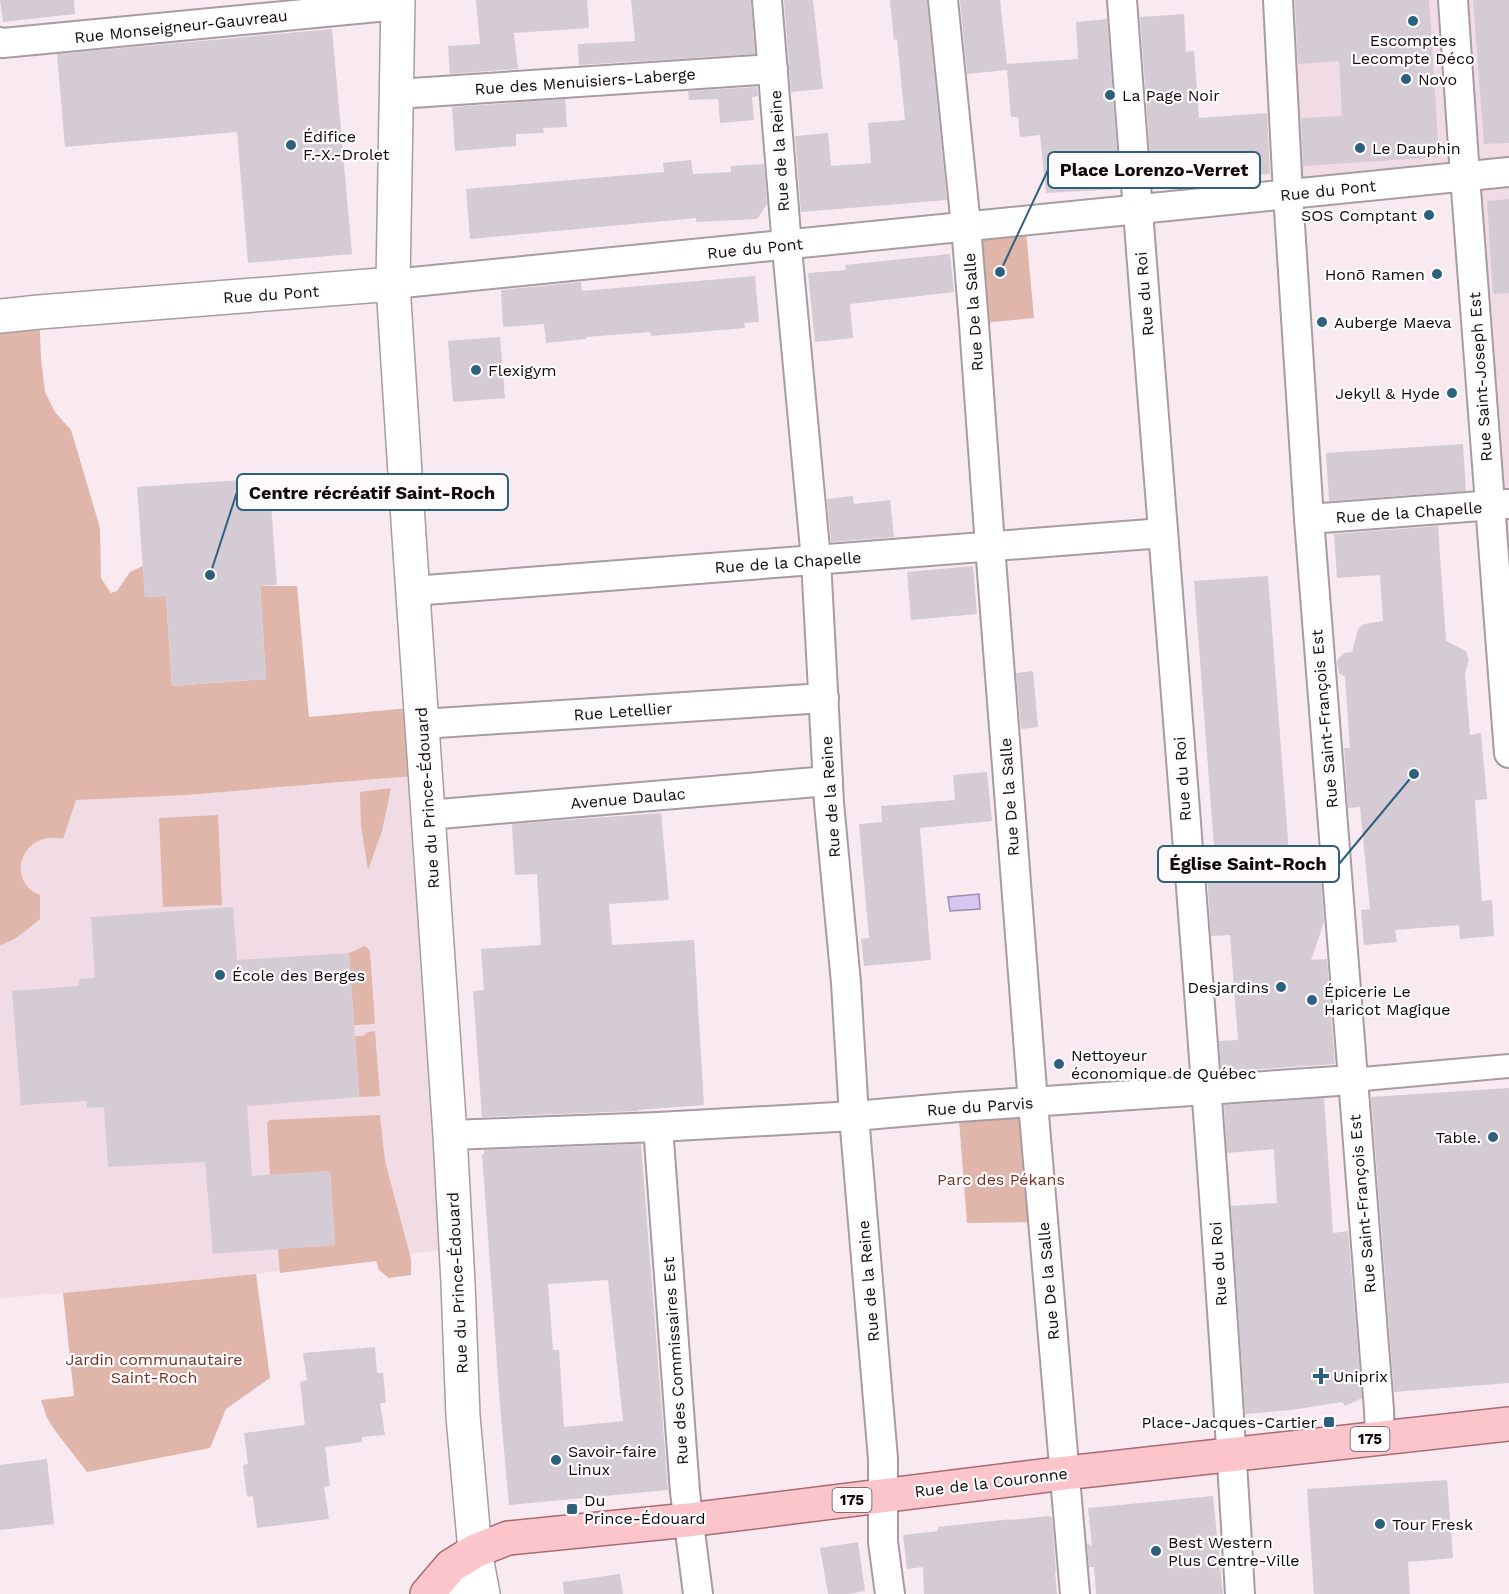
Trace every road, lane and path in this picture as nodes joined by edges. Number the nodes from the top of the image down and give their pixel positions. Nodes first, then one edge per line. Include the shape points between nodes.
1 (767, 0) edge
2 (943, 0) edge
3 (1122, 0) edge
4 (1278, 0) edge
5 (1453, 0) edge
6 (398, 3) edge
7 (0, 42) edge
8 (773, 69) junction
9 (397, 94) junction
10 (1509, 172) edge
11 (1465, 176) junction
12 (1288, 194) junction
13 (1137, 209) junction
14 (966, 226) junction
15 (787, 244) junction
16 (393, 284) junction
17 (0, 316) edge
18 (1499, 505) edge
19 (1309, 519) junction
20 (1163, 533) junction
21 (990, 546) junction
22 (816, 560) junction
23 (413, 591) junction
24 (824, 698) junction
25 (422, 724) junction
26 (1509, 753) edge
27 (828, 781) junction
28 (428, 815) junction
29 (1509, 1066) edge
30 (1352, 1080) junction
31 (1206, 1090) junction
32 (1033, 1103) junction
33 (854, 1116) junction
34 (658, 1127) junction
35 (450, 1135) junction
36 (1509, 1424) edge
37 (1380, 1438) junction
38 (1232, 1454) junction
39 (1065, 1473) junction
40 (883, 1496) junction
41 (688, 1520) junction
42 (474, 1551) junction
43 (427, 1594) edge
44 (455, 1594) edge
45 (483, 1594) edge
46 (698, 1594) edge
47 (890, 1594) edge
48 (1075, 1594) edge
49 (1240, 1594) edge

1 - 8 street, Rue de la Reine
2 - 14 street, Rue De la Salle
3 - 13 street, Rue du Roi
4 - 12 street, Rue Saint-François Est
5 - 11 street, Rue Saint-Joseph Est
6 - 7 street, Rue Monseigneur-Gauvreau
6 - 9 street, Rue du Prince-Édouard
8 - 9 street, Rue des Menuisiers-Laberge
8 - 15 street, Rue de la Reine
9 - 16 street, Rue du Prince-Édouard
10 - 11 street, Rue du Pont
11 - 12 street, Rue du Pont
11 - 18 street, Rue Saint-Joseph Est
12 - 13 street, Rue du Pont
12 - 19 street, Rue Saint-François Est
13 - 14 street, Rue du Pont
13 - 20 street, Rue du Roi
14 - 15 street, Rue du Pont
14 - 21 street, Rue De la Salle
15 - 16 street, Rue du Pont
15 - 22 street, Rue de la Reine
16 - 17 street, Rue du Pont
16 - 23 street, Rue du Prince-Édouard
18 - 19 street, Rue de la Chapelle
18 - 26 street, Rue Saint-Joseph Est
19 - 30 street, Rue Saint-François Est
20 - 21 street, Rue de la Chapelle
20 - 31 street, Rue du Roi
21 - 22 street, Rue de la Chapelle
21 - 32 street, Rue De la Salle
22 - 23 street, Rue de la Chapelle
22 - 24 street, Rue de la Reine
23 - 25 street, Rue du Prince-Édouard
24 - 25 street, Rue Letellier
24 - 27 street, Rue de la Reine
25 - 28 street, Rue du Prince-Édouard
27 - 28 street, Avenue Daulac
27 - 33 street, Rue de la Reine
28 - 35 street, Rue du Prince-Édouard
29 - 30 street, Rue du Parvis
30 - 31 street, Rue du Parvis
30 - 37 street, Rue Saint-François Est
31 - 32 street, Rue du Parvis
31 - 38 street, Rue du Roi
32 - 33 street, Rue du Parvis
32 - 39 street, Rue De la Salle
33 - 34 street, Rue du Parvis
33 - 40 street, Rue de la Reine
34 - 35 street, Rue du Parvis
34 - 41 street, Rue des Commissaires Est
35 - 42 street, Rue du Prince-Édouard via 463,1416
36 - 37 main road, Rue de la Couronne / 175
37 - 38 main road, Rue de la Couronne / 175
38 - 39 main road, Rue de la Couronne / 175
38 - 49 street, Rue du Roi
39 - 40 main road, Rue de la Couronne / 175
39 - 48 street, Rue De la Salle
40 - 41 main road, Rue de la Couronne / 175
40 - 47 street, Rue de la Reine
41 - 42 main road, Rue de la Couronne / 175 via 508,1538
41 - 46 street, Rue des Commissaires Est
42 - 43 main road, 175 via 451,1566
42 - 44 street
42 - 45 street, Rue du Prince-Édouard

